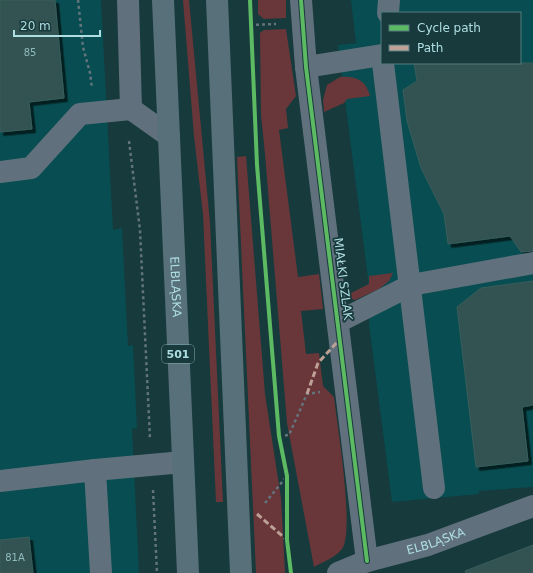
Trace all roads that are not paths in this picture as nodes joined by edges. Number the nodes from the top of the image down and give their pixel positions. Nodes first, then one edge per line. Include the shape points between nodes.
1 (128, 0) edge
2 (163, 0) edge
3 (217, 0) edge
4 (301, 0) edge
5 (389, 0) edge
6 (388, 12) edge
7 (381, 54) edge
8 (383, 64) edge
9 (306, 67) junction
10 (131, 109) junction
11 (169, 136) junction
12 (0, 172) edge
13 (533, 263) edge
14 (411, 285) junction
15 (338, 322) junction
16 (183, 462) junction
17 (95, 470) junction
18 (0, 481) edge
19 (434, 488) dead end
20 (533, 506) edge
21 (367, 561) junction
22 (101, 573) edge
23 (188, 573) edge
24 (241, 573) edge
25 (338, 573) edge

1 - 10 street
2 - 11 main road, ELBLĄSKA / 501
3 - 24 main road
4 - 9 street, MIAŁKI SZLAK
5 - 6 street
7 - 9 street
8 - 14 street
9 - 15 street, MIAŁKI SZLAK
10 - 11 street
10 - 12 street via 80,114 31,168
11 - 16 main road, ELBLĄSKA / 501
13 - 14 street
14 - 15 street
14 - 19 street
15 - 21 street, MIAŁKI SZLAK
16 - 17 street
16 - 23 main road, ELBLĄSKA / 501
17 - 18 street
17 - 22 street
20 - 21 street, ELBLĄSKA via 428,545
21 - 25 street, ELBLĄSKA

